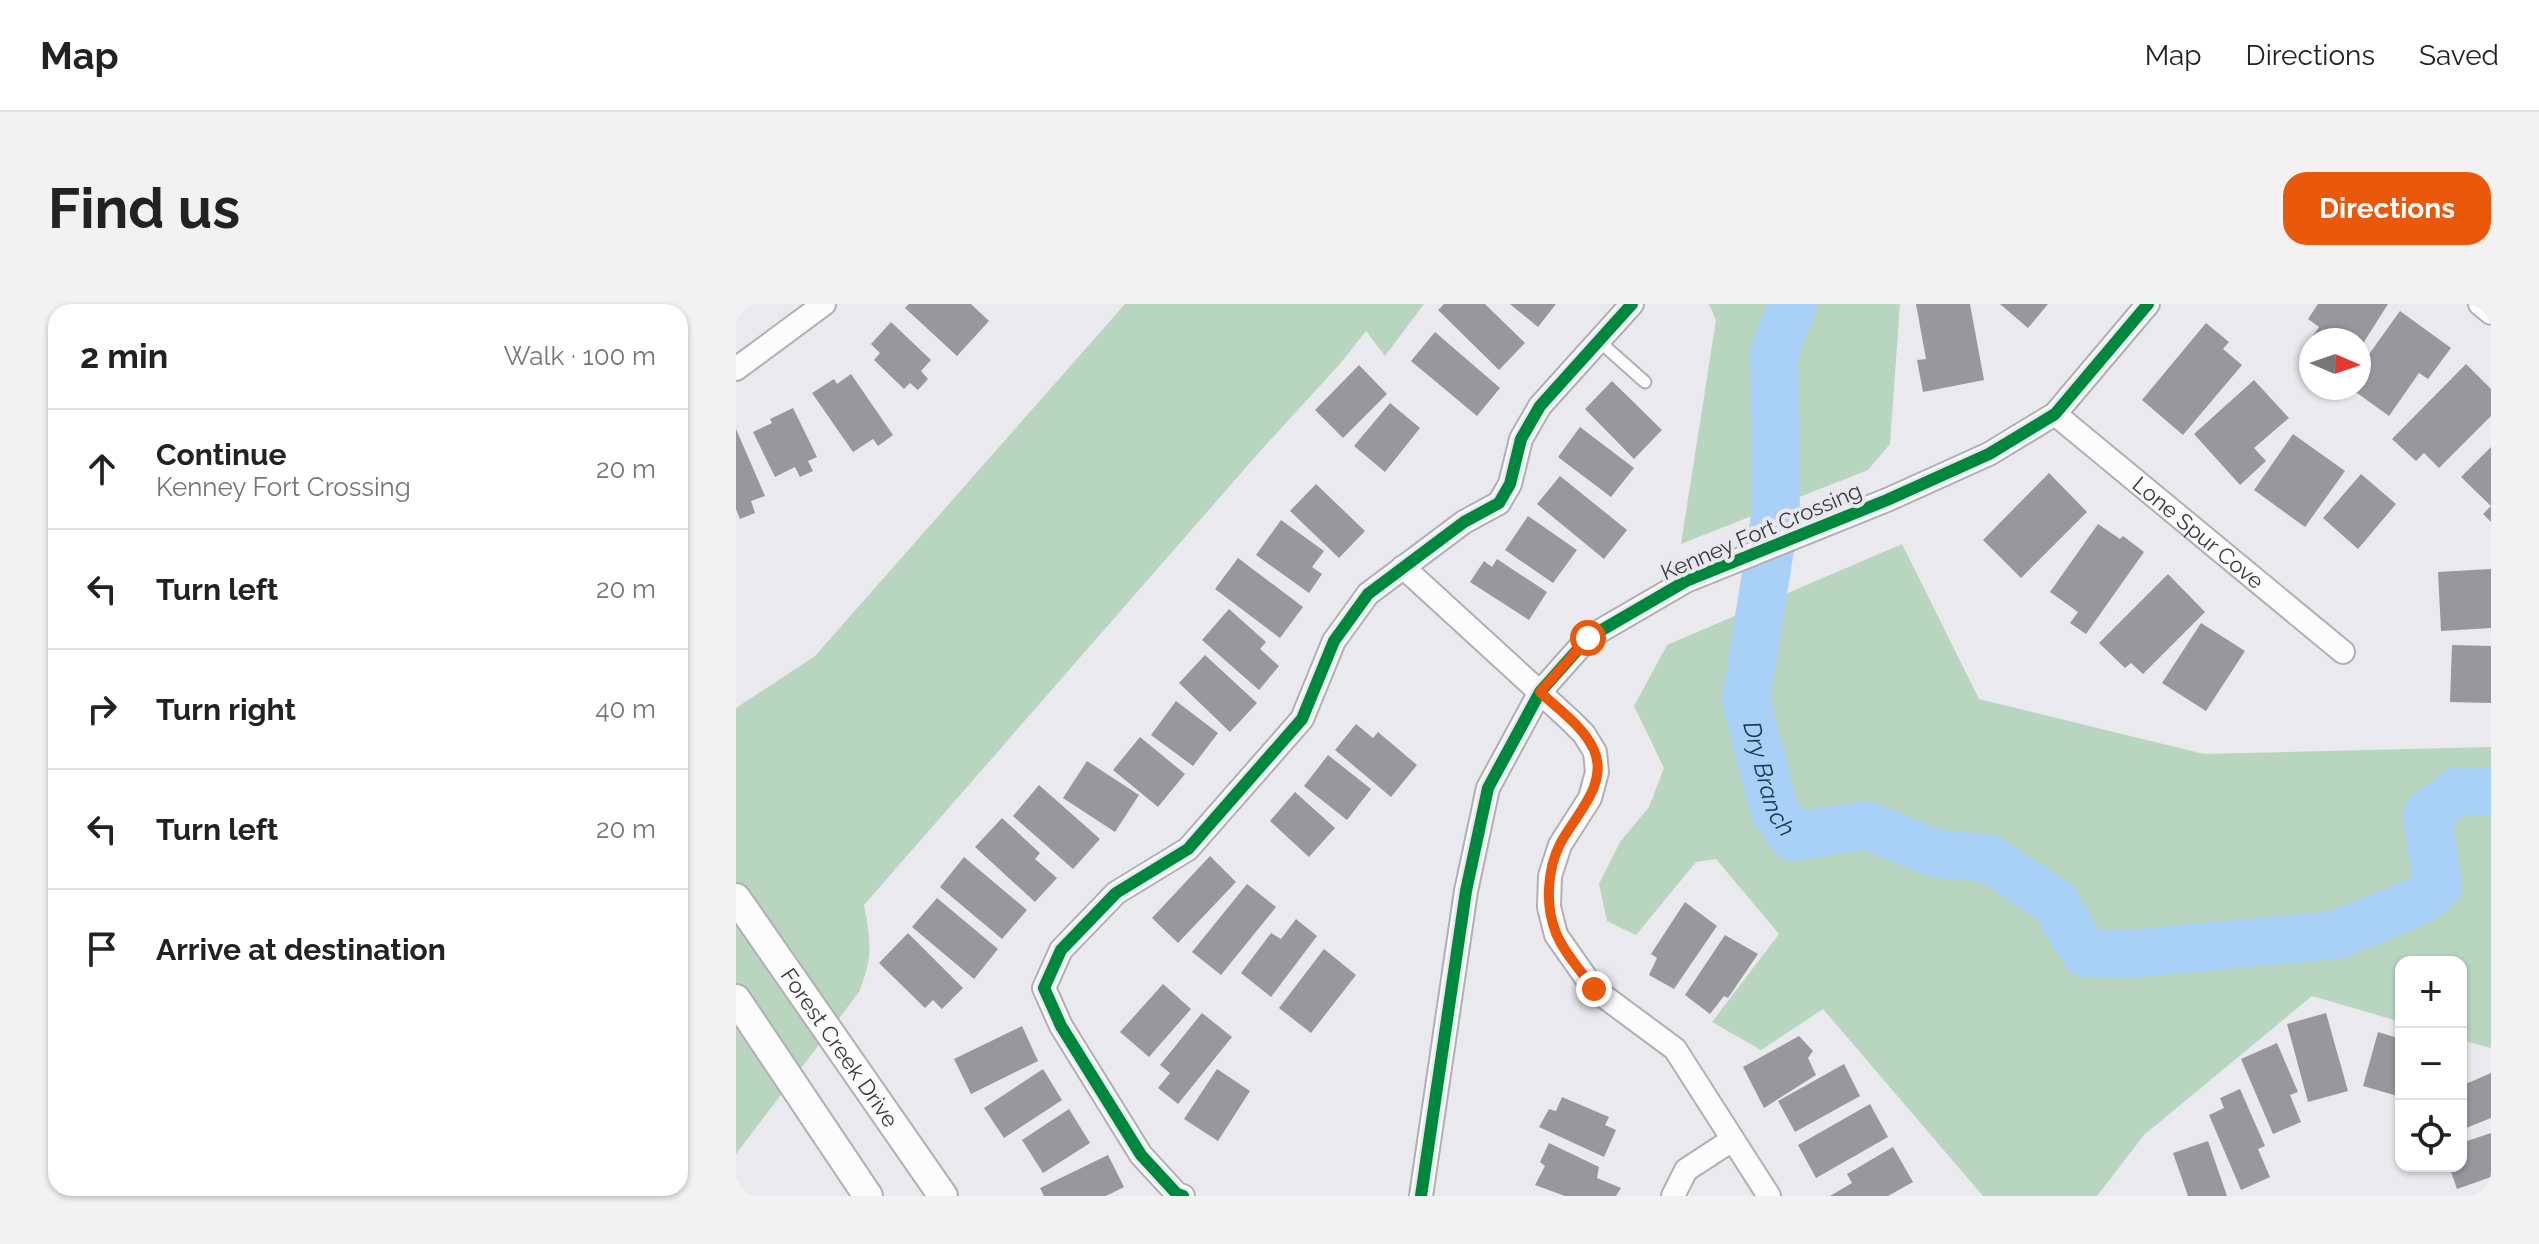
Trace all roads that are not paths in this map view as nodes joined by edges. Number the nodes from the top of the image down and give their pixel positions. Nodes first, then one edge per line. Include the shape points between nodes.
1 (824, 304) edge
2 (1632, 304) edge
3 (2148, 304) edge
4 (2480, 304) edge
5 (2491, 313) edge
6 (1600, 342) junction
7 (736, 369) edge
8 (1645, 382) dead end
9 (2055, 414) junction
10 (1403, 567) junction
11 (2343, 652) dead end
12 (1540, 692) junction
13 (736, 898) edge
14 (736, 999) edge
15 (1732, 1140) junction
16 (868, 1196) edge
17 (943, 1196) edge
18 (1183, 1196) edge
19 (1421, 1196) edge
20 (1673, 1196) edge
21 (1769, 1196) edge

1 - 7 street
2 - 6 street
3 - 9 street, Kenney Fort Crossing
4 - 5 street
6 - 8 lane
6 - 10 street via 1540,406 1521,439 1510,484 1499,503
9 - 11 street, Lone Spur Cove
9 - 12 street, Kenney Fort Crossing via 1989,454 1686,581 1588,638
10 - 12 street
10 - 18 street via 1368,594 1334,641 1302,719 1188,849 1116,893 1061,950 1044,988 1061,1026 1141,1155
12 - 15 street via 1584,734 1595,752 1597,772 1590,798 1560,845 1550,876 1549,907 1556,935 1594,989 1675,1049
12 - 19 street, Kenney Fort Crossing via 1488,788 1466,891
13 - 17 street, Forest Creek Drive
14 - 16 street
15 - 20 street via 1686,1170
15 - 21 street

